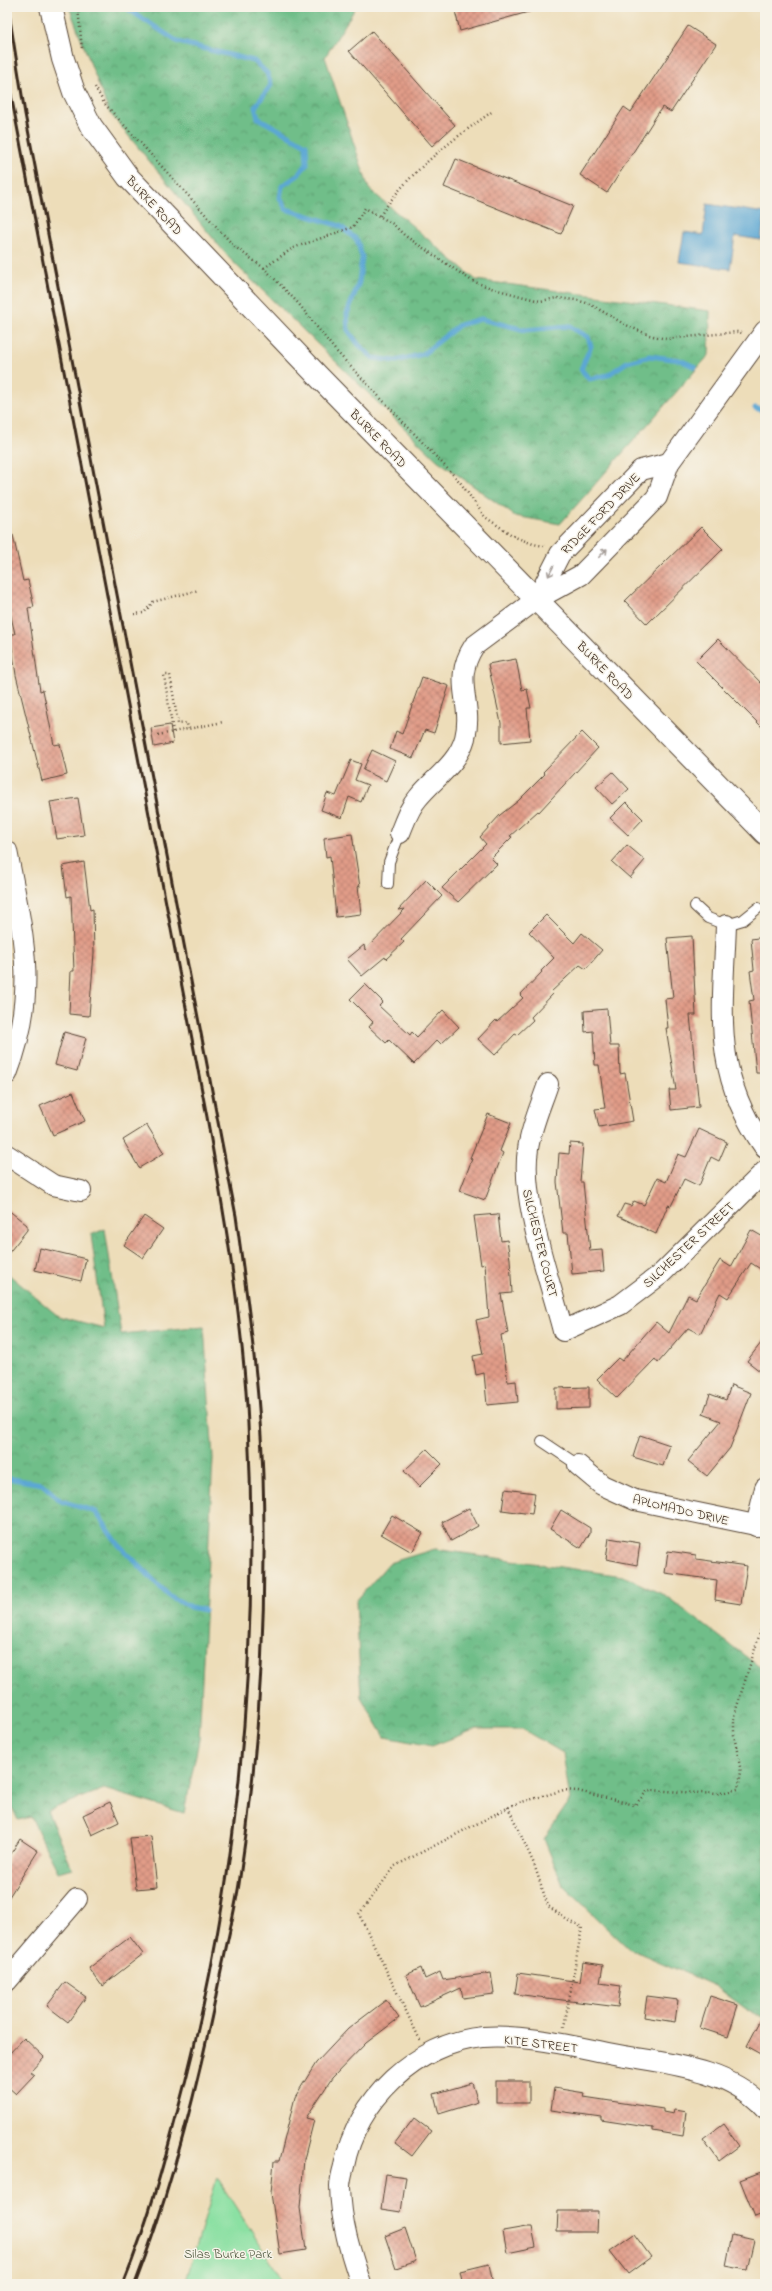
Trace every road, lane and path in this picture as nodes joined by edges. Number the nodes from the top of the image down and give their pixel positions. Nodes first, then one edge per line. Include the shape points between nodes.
1 (51, 7) edge
2 (78, 7) edge
3 (82, 55) dead end
4 (94, 86) dead end
5 (493, 111) dead end
6 (380, 216) junction
7 (264, 268) junction
8 (765, 331) edge
9 (737, 332) dead end
10 (669, 463) junction
11 (558, 557) junction
12 (199, 590) dead end
13 (537, 599) junction
14 (134, 614) dead end
15 (223, 722) dead end
16 (188, 730) junction
17 (173, 732) junction
18 (158, 734) dead end
19 (400, 833) joint
20 (765, 833) edge
21 (7, 852) edge
22 (388, 884) dead end
23 (695, 906) dead end
24 (758, 908) dead end
25 (726, 925) junction
26 (7, 1074) edge
27 (548, 1084) dead end
28 (765, 1148) edge
29 (7, 1155) edge
30 (765, 1170) edge
31 (82, 1191) dead end
32 (563, 1331) joint
33 (542, 1441) dead end
34 (578, 1465) joint
35 (765, 1488) edge
36 (761, 1527) edge
37 (765, 1617) edge
38 (508, 1807) junction
39 (76, 1899) dead end
40 (7, 1981) edge
41 (561, 2045) junction
42 (428, 2055) junction
43 (765, 2108) edge
44 (361, 2284) edge

1 - 13 street, BURKE ROAD via 74,92 91,126 128,177 317,375
2 - 3 path
4 - 7 path via 104,103 235,248
5 - 6 path via 415,173 392,197
6 - 7 path via 365,208 353,227 293,248
6 - 9 path via 472,281 540,301 556,298 590,304 630,327 666,339
7 - 11 path via 298,303 335,350 460,482 485,517 515,536 532,544 546,546
8 - 10 street, RIDGE FORD DRIVE
10 - 11 street, RIDGE FORD DRIVE via 641,470
13 -> 10 street, RIDGE FORD DRIVE via 581,575 658,497
11 -> 13 street, RIDGE FORD DRIVE
12 - 14 path via 153,602 144,613
13 - 19 street via 514,618 484,637 468,655 462,684 468,722 465,739 450,765 418,797
13 - 20 street, BURKE ROAD
15 - 16 path
16 - 17 path
16 - 17 path via 187,723 178,724 170,675 164,675
17 - 18 path
19 - 22 lane via 388,862
21 - 26 street via 24,939 26,995 21,1028
23 - 25 lane via 708,918
24 - 25 lane via 743,920
25 - 28 street via 723,1029 727,1068 733,1091 752,1130
27 - 32 street, SILCHESTER COURT via 528,1148 526,1184
29 - 31 street via 53,1185
30 - 32 street, SILCHESTER STREET via 661,1274 620,1305
33 - 34 lane, APLOMADO DRIVE
34 - 36 street, APLOMADO DRIVE via 602,1485 635,1500
35 - 36 street
37 - 38 path via 734,1716 734,1735 741,1772 738,1789 717,1794 648,1790 635,1805 564,1790
38 - 41 path via 534,1864 548,1906 570,1922 582,1927
38 - 42 path via 395,1866 359,1914
39 - 40 street
41 - 42 street, KITE STREET via 522,2038 482,2037 446,2046
41 - 43 street, KITE STREET via 682,2066 720,2077 755,2098
42 - 44 street, KITE STREET via 394,2078 365,2111 347,2150 340,2186 344,2234

